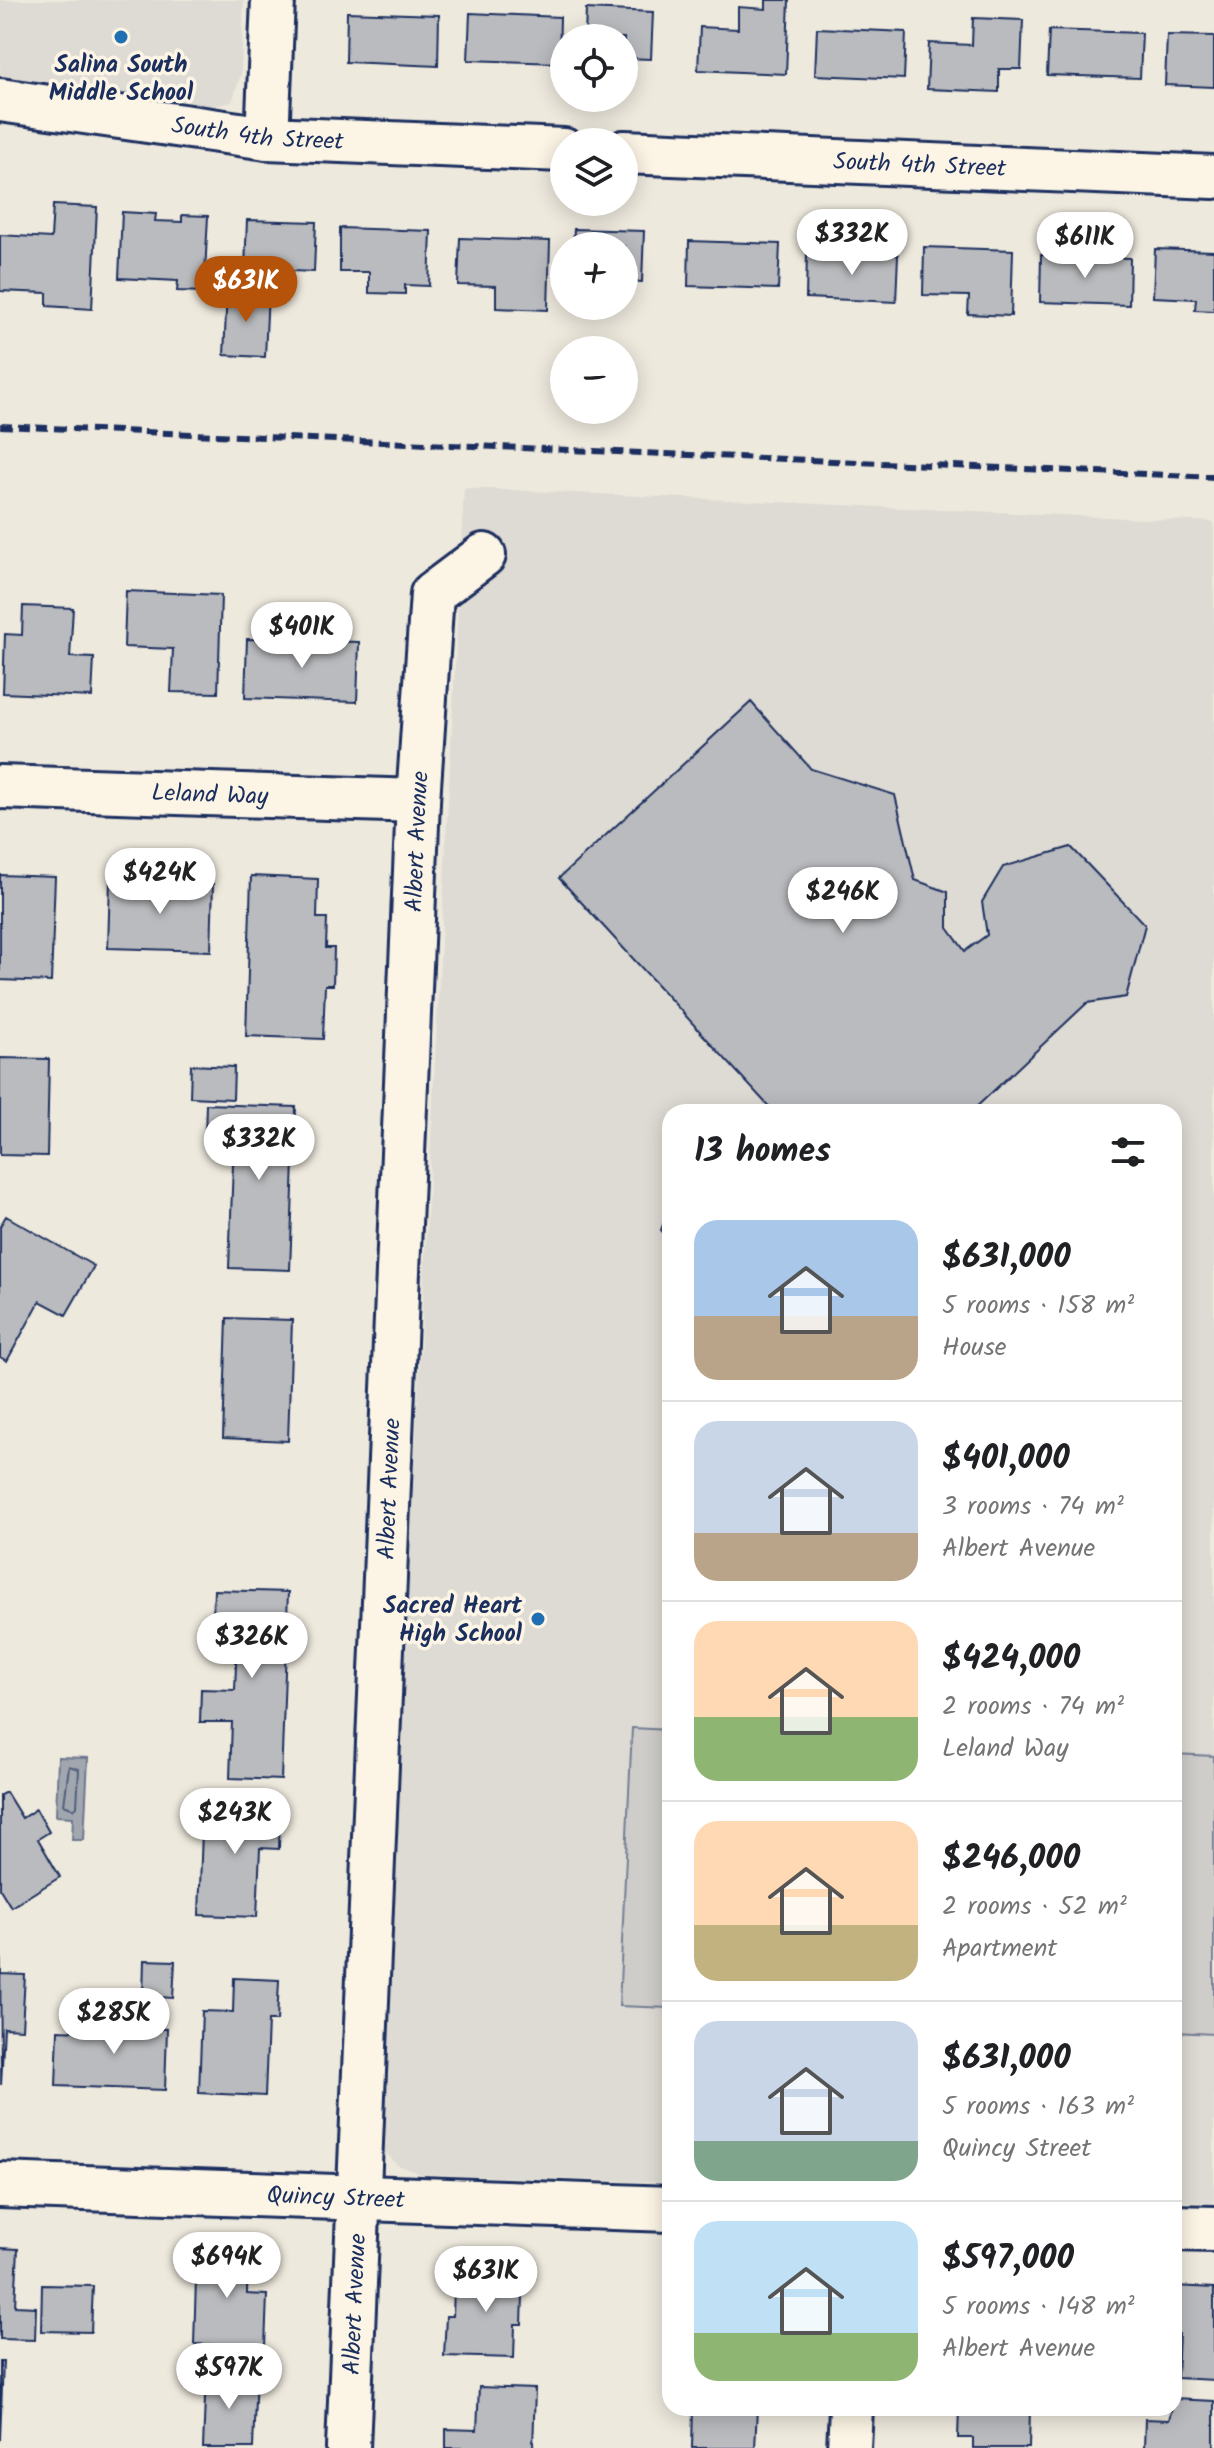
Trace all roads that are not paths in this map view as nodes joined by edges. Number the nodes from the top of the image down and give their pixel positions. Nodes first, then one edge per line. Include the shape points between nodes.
1 (273, 0) edge
2 (0, 100) edge
3 (267, 138) junction
4 (550, 149) edge
5 (638, 153) edge
6 (1214, 177) edge
7 (484, 555) dead end
8 (0, 787) edge
9 (418, 801) junction
10 (0, 2185) edge
11 (361, 2198) junction
12 (662, 2209) edge
13 (1182, 2228) edge
14 (1214, 2229) edge
15 (851, 2416) edge
16 (348, 2448) edge
17 (849, 2448) edge

1 - 3 street
2 - 3 street, South 4th Street
3 - 4 street, South 4th Street
5 - 6 street, South 4th Street
7 - 9 street, Albert Avenue via 432,594
8 - 9 street, Leland Way
9 - 11 street, Albert Avenue
10 - 11 street, Quincy Street
11 - 12 street, Quincy Street
11 - 16 street, Albert Avenue
13 - 14 street
15 - 17 street

